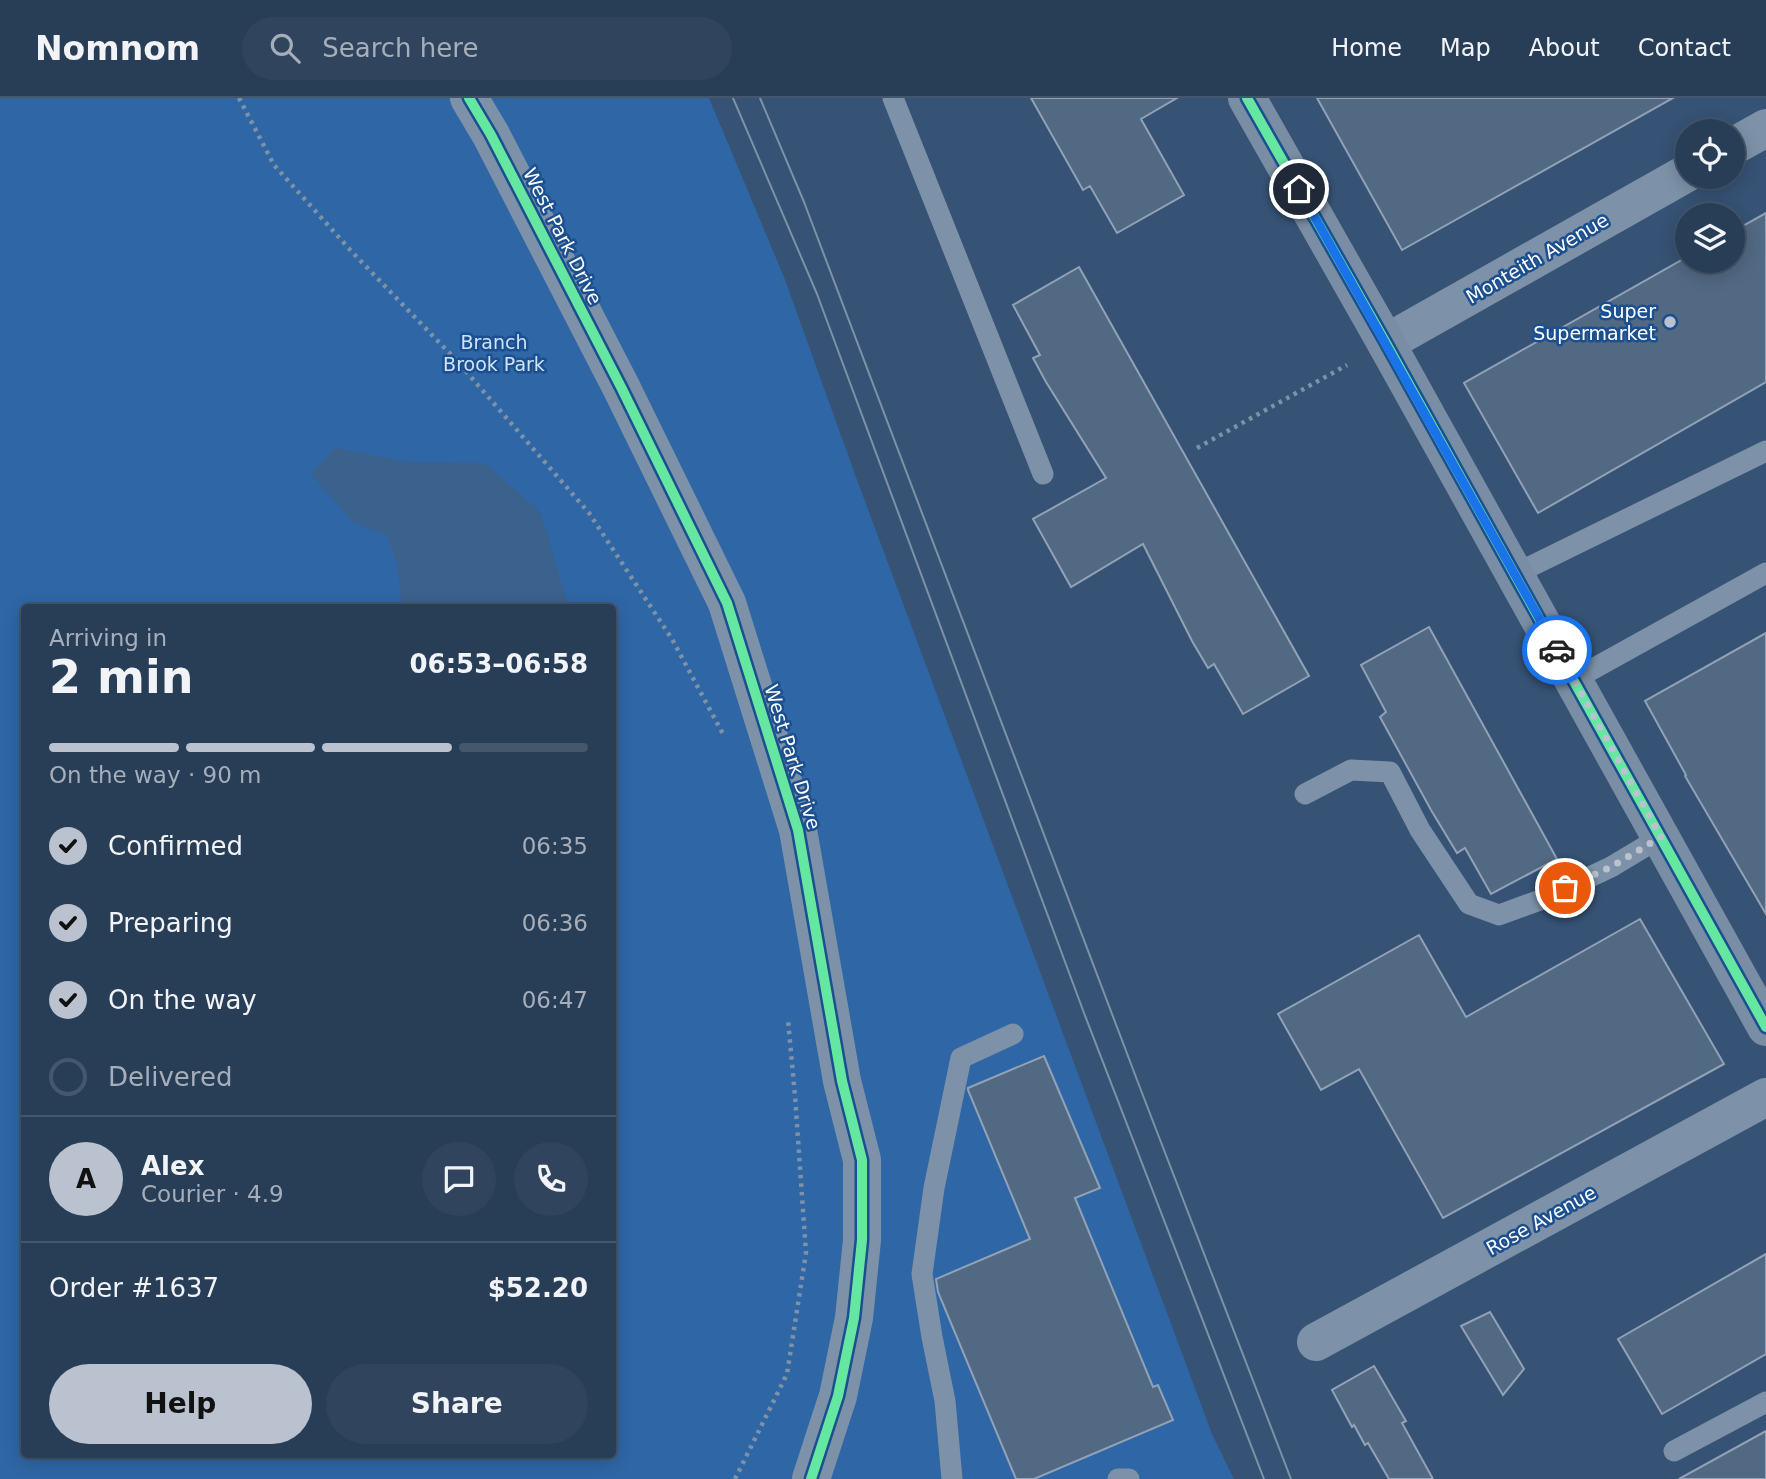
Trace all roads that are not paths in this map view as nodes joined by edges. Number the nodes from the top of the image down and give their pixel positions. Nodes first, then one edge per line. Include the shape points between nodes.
1 (469, 98) edge
2 (893, 98) edge
3 (1247, 98) edge
4 (1766, 128) edge
5 (1745, 140) edge
6 (1675, 180) edge
7 (1386, 343) junction
8 (1766, 451) edge
9 (1043, 474) dead end
10 (1766, 573) edge
11 (1515, 574) junction
12 (1573, 680) junction
13 (1306, 794) dead end
14 (1661, 837) junction
15 (1766, 1027) edge
16 (1013, 1034) dead end
17 (1766, 1097) edge
18 (1316, 1342) dead end
19 (1766, 1402) edge
20 (1674, 1451) dead end
21 (811, 1479) edge
22 (952, 1479) edge
23 (1118, 1479) edge
24 (1129, 1479) edge

1 - 21 street, West Park Drive via 621,387 727,603 799,830 842,1080 862,1160 862,1240 854,1318 838,1396
2 - 9 lane
3 - 7 street
4 - 5 street
6 - 7 street, Monteith Avenue
7 - 11 street
8 - 11 lane
10 - 12 lane
11 - 12 street
12 - 14 street
13 - 14 lane via 1351,771 1390,772 1420,830 1468,904 1499,915 1611,867
14 - 15 street
16 - 22 lane via 961,1058 922,1273 945,1401
17 - 18 street, Rose Avenue
19 - 20 lane
23 - 24 lane

